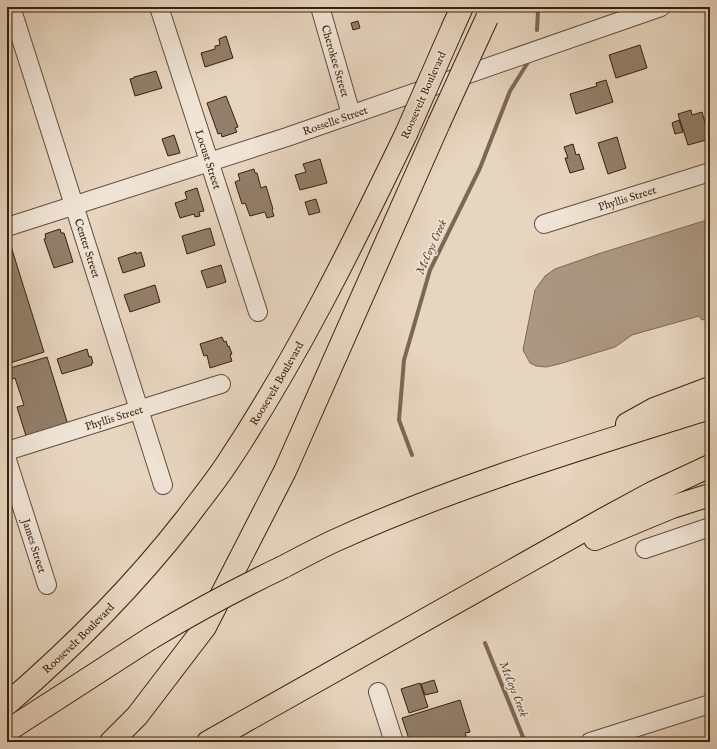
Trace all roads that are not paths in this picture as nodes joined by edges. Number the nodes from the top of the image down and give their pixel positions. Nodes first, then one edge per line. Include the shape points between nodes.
1 (159, 7) edge
2 (320, 7) edge
3 (462, 7) edge
4 (661, 7) edge
5 (14, 10) edge
6 (489, 13) edge
7 (351, 114) junction
8 (209, 162) junction
9 (710, 172) edge
10 (74, 206) junction
11 (544, 224) dead end
12 (7, 227) edge
13 (258, 312) dead end
14 (221, 384) dead end
15 (710, 388) edge
16 (710, 408) edge
17 (139, 410) junction
18 (591, 445) junction
19 (7, 451) edge
20 (7, 460) edge
21 (710, 466) edge
22 (163, 485) dead end
23 (710, 495) edge
24 (710, 527) edge
25 (645, 549) dead end
26 (47, 585) dead end
27 (473, 593) junction
28 (378, 692) dead end
29 (7, 704) edge
30 (710, 704) edge
31 (7, 731) edge
32 (111, 742) edge
33 (208, 742) edge
34 (394, 742) edge
35 (590, 742) edge

1 - 8 street, Locust Street
2 - 7 street, Cherokee Street
3 - 29 highway, Roosevelt Boulevard, bridge via 406,134 344,260 297,350 227,463 136,580 70,647
4 - 7 street, Rosselle Street
5 - 10 street, Center Street
6 - 32 highway, bridge via 285,471 205,627 137,716
7 - 8 street, Rosselle Street
8 - 10 street, Rosselle Street
8 - 13 street, Locust Street
9 - 11 street, Phyllis Street
10 - 12 street, Rosselle Street
10 - 17 street, Center Street
14 - 17 street, Phyllis Street
15 - 18 highway via 654,409
16 - 18 highway
17 - 19 street, Phyllis Street
17 - 22 street, Center Street
18 - 31 highway, bridge via 497,476 382,520 238,588 151,638
20 - 26 street, James Street
21 - 27 highway via 652,493
23 - 27 highway via 627,525
24 - 25 street
27 - 33 highway
28 - 34 street
30 - 35 street

